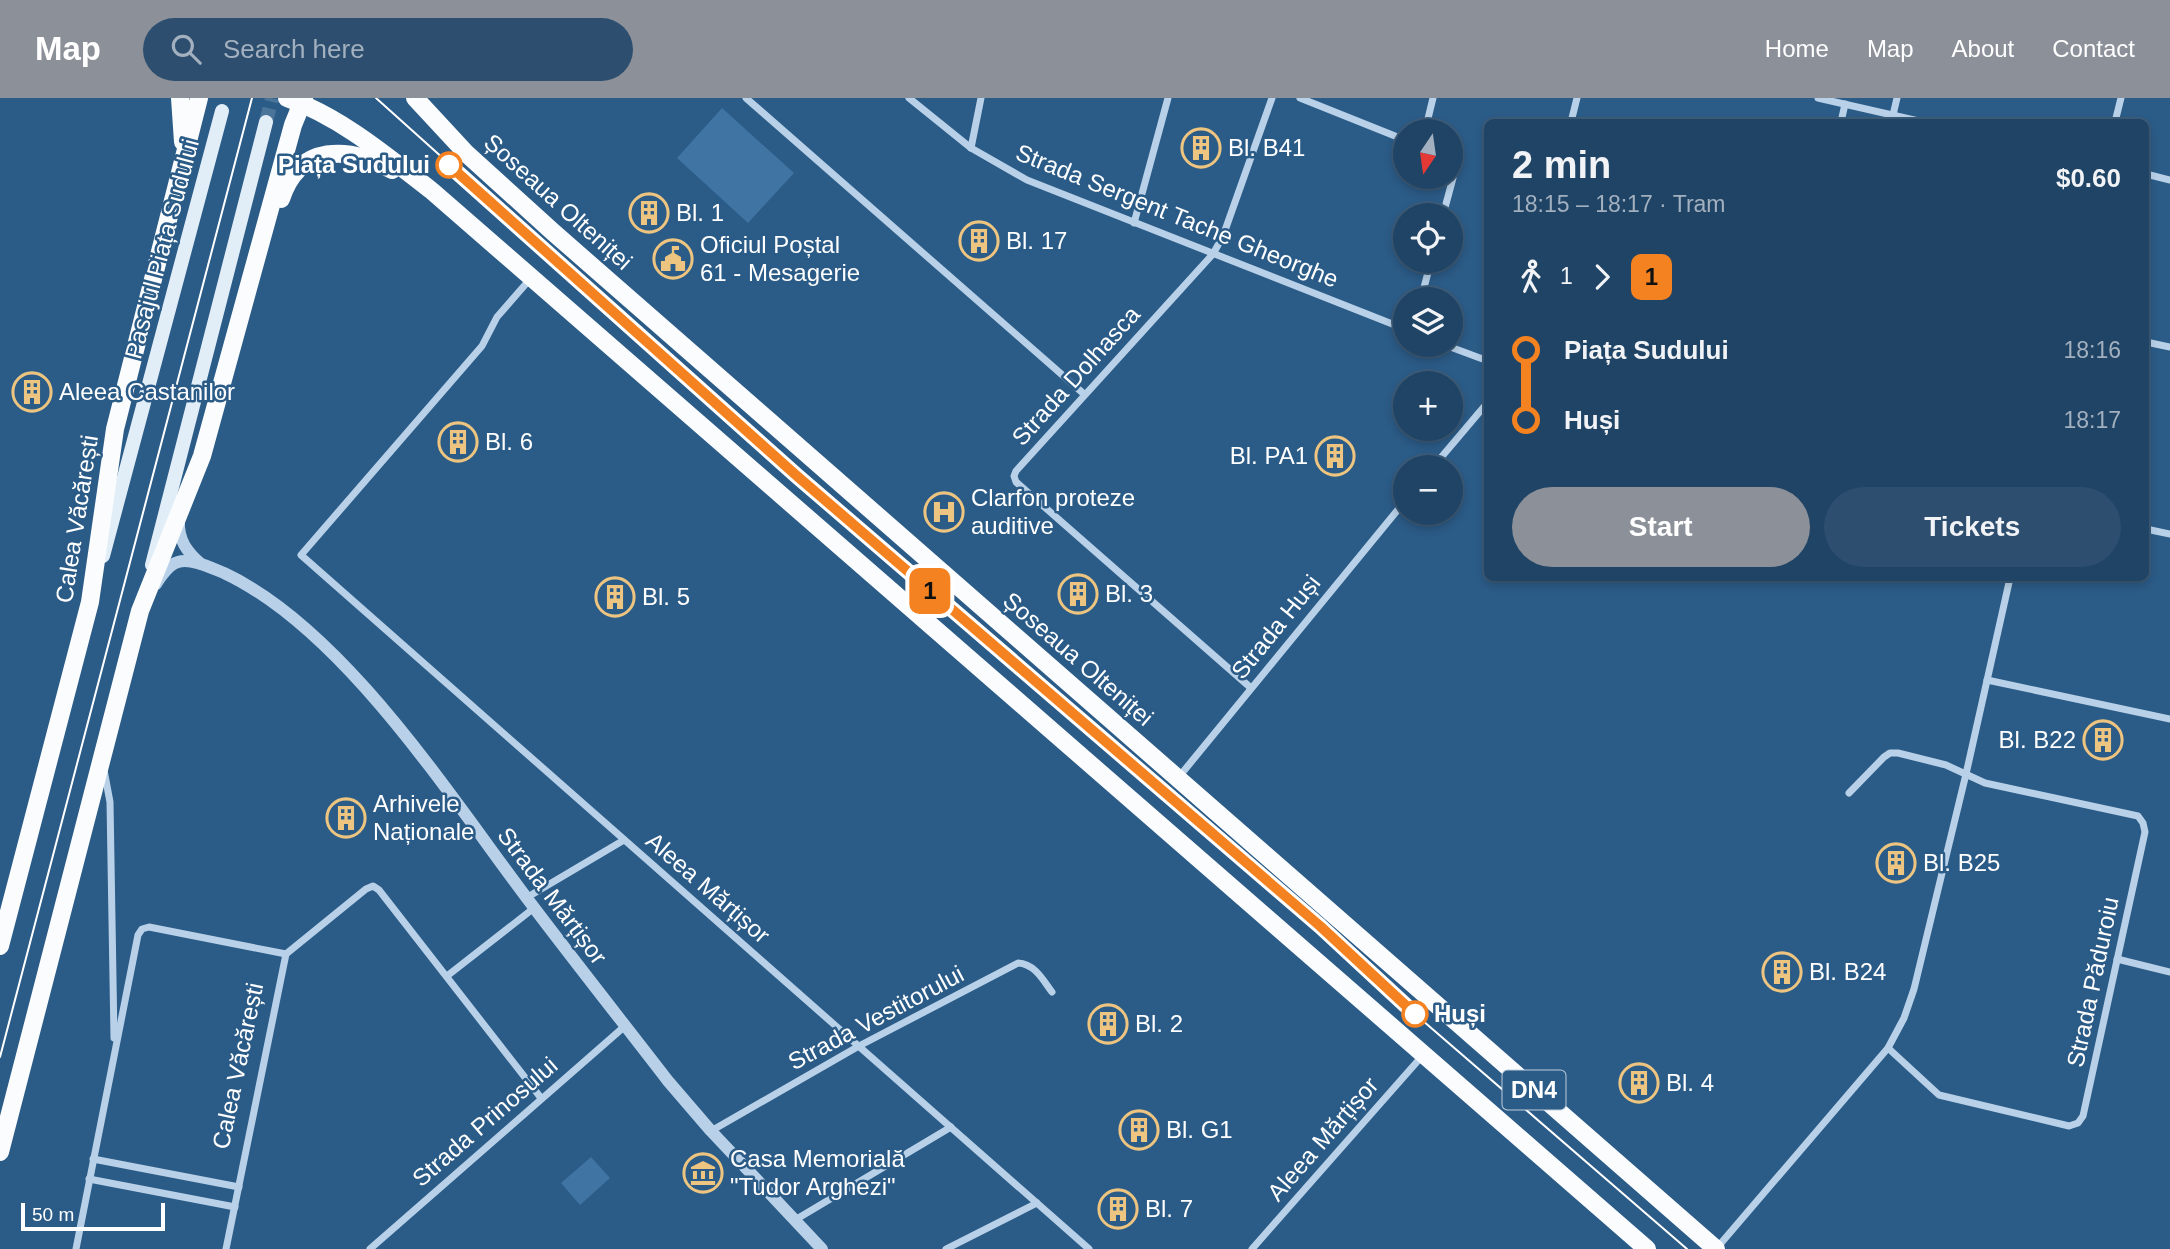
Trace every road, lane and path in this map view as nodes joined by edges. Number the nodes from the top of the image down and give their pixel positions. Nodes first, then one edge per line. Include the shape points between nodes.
1 (180, 98) edge
2 (199, 98) edge
3 (415, 98) edge
4 (746, 98) edge
5 (909, 98) edge
6 (981, 98) edge
7 (1168, 98) edge
8 (1272, 98) edge
9 (1300, 98) edge
10 (1433, 98) edge
11 (1577, 98) edge
12 (1818, 98) edge
13 (1896, 98) edge
14 (2121, 98) edge
15 (297, 100) edge
16 (1845, 104) junction
17 (222, 111) dead end
18 (1893, 115) junction
19 (1428, 119) edge
20 (1572, 119) edge
21 (1842, 119) edge
22 (1910, 119) edge
23 (2116, 119) edge
24 (266, 122) tunnel mouth
25 (1393, 135) edge
26 (971, 148) junction
27 (184, 156) junction
28 (2149, 175) edge
29 (2170, 180) edge
30 (432, 191) junction
31 (1134, 223) junction
32 (1213, 254) junction
33 (531, 278) junction
34 (251, 282) junction
35 (1393, 324) edge
36 (2149, 343) edge
37 (2170, 347) edge
38 (1463, 352) edge
39 (1484, 360) edge
40 (1084, 394) junction
41 (1484, 407) edge
42 (1443, 455) edge
43 (179, 514) junction
44 (1393, 516) edge
45 (2149, 530) edge
46 (2170, 534) edge
47 (201, 565) junction
48 (2009, 581) edge
49 (90, 602) junction
50 (140, 611) junction
51 (1987, 680) junction
52 (1251, 688) junction
53 (2170, 719) edge
54 (102, 759) junction
55 (1966, 774) junction
56 (1178, 779) junction
57 (1849, 793) dead end
58 (624, 840) junction
59 (530, 903) junction
60 (0, 946) edge
61 (286, 954) junction
62 (2117, 960) junction
63 (2170, 972) edge
64 (447, 976) junction
65 (1052, 992) dead end
66 (625, 1026) junction
67 (859, 1046) junction
68 (1888, 1048) junction
69 (115, 1052) junction
70 (1423, 1054) junction
71 (541, 1098) junction
72 (951, 1127) junction
73 (711, 1131) junction
74 (0, 1152) edge
75 (93, 1158) junction
76 (89, 1179) junction
77 (239, 1186) junction
78 (1037, 1203) junction
79 (235, 1206) junction
80 (795, 1220) junction
81 (76, 1249) edge
82 (226, 1249) edge
83 (370, 1249) edge
84 (822, 1249) edge
85 (946, 1249) edge
86 (1089, 1249) edge
87 (1252, 1249) edge
88 (1647, 1249) edge
89 (1716, 1249) edge

1 - 27 main road
2 - 27 main road, Calea Văcărești
3 - 56 main road, Șoseaua Olteniței / DN4 via 467,154 553,232
4 - 40 street
5 - 26 street, Strada Sergent Tache Gheorghe
6 - 26 street
7 - 31 street
8 - 32 street, Strada Dolhasca
9 - 25 street
10 - 19 street
11 - 20 street
12 - 16 street
13 - 18 street
14 - 23 street
15 - 30 main road, DN4 via 374,147
15 - 34 main road
16 - 18 street
16 - 21 street
17 - 49 main road, Pasajul Piața Sudului
18 - 22 street
24 - 50 main road
26 - 31 street, Strada Sergent Tache Gheorghe via 1037,185
27 - 49 main road, Calea Văcărești via 115,429
28 - 29 street
30 - 33 main road, DN4
30 - 34 main road via 368,159 336,153 316,156 298,169 283,192
31 - 32 street, Strada Sergent Tache Gheorghe
32 - 35 street, Strada Sergent Tache Gheorghe
32 - 40 street, Strada Dolhasca
33 - 58 street, Aleea Mărțișor via 496,317 482,346 301,555
33 - 70 main road, DN4
34 - 43 main road via 202,456
36 - 37 street
38 - 39 street
40 - 52 street, Strada Dolhasca via 1016,471 1016,482
41 - 42 street
43 - 47 street via 180,538
43 - 50 main road
44 - 52 street, Strada Huși
45 - 46 street
47 - 50 street, Strada Mărțișor via 172,565
47 - 59 street, Strada Mărțișor via 234,578 272,602 347,670 419,755
48 - 51 street
49 - 60 main road, Calea Văcărești
50 - 54 main road
51 - 53 street
51 - 55 street
52 - 56 street, Strada Huși
54 - 69 street via 110,802
54 - 74 main road
55 - 57 street via 1890,753
55 - 62 street, Strada Păduroiu via 1985,783 2138,816 2145,832
55 - 68 street via 1914,989
56 - 89 main road, Șoseaua Olteniței / DN4
58 - 59 street
58 - 67 street, Aleea Mărțișor
59 - 64 street
59 - 66 street, Strada Mărțișor
61 - 64 street via 373,886
61 - 69 street via 142,929
61 - 77 street, Calea Văcărești
62 - 63 street
62 - 68 street, Strada Păduroiu via 2078,1123 2069,1126 1939,1095
64 - 71 street
65 - 67 street, Strada Vestitorului via 1035,970 1018,963
66 - 71 street, Strada Prinosului
66 - 73 street, Strada Mărțișor
67 - 72 street, Aleea Mărțișor
67 - 73 street, Strada Vestitorului
68 - 89 street
69 - 75 street
70 - 87 street, Aleea Mărțișor
70 - 88 main road, DN4
71 - 83 street, Strada Prinosului
72 - 78 street, Aleea Mărțișor
72 - 80 street
73 - 80 street, Strada Mărțișor
75 - 76 street
75 - 77 street, Calea Văcărești
76 - 79 street
76 - 81 street
77 - 79 street, Calea Văcărești
78 - 85 street
78 - 86 street, Aleea Mărțișor
79 - 82 street, Calea Văcărești
80 - 84 street, Strada Mărțișor

